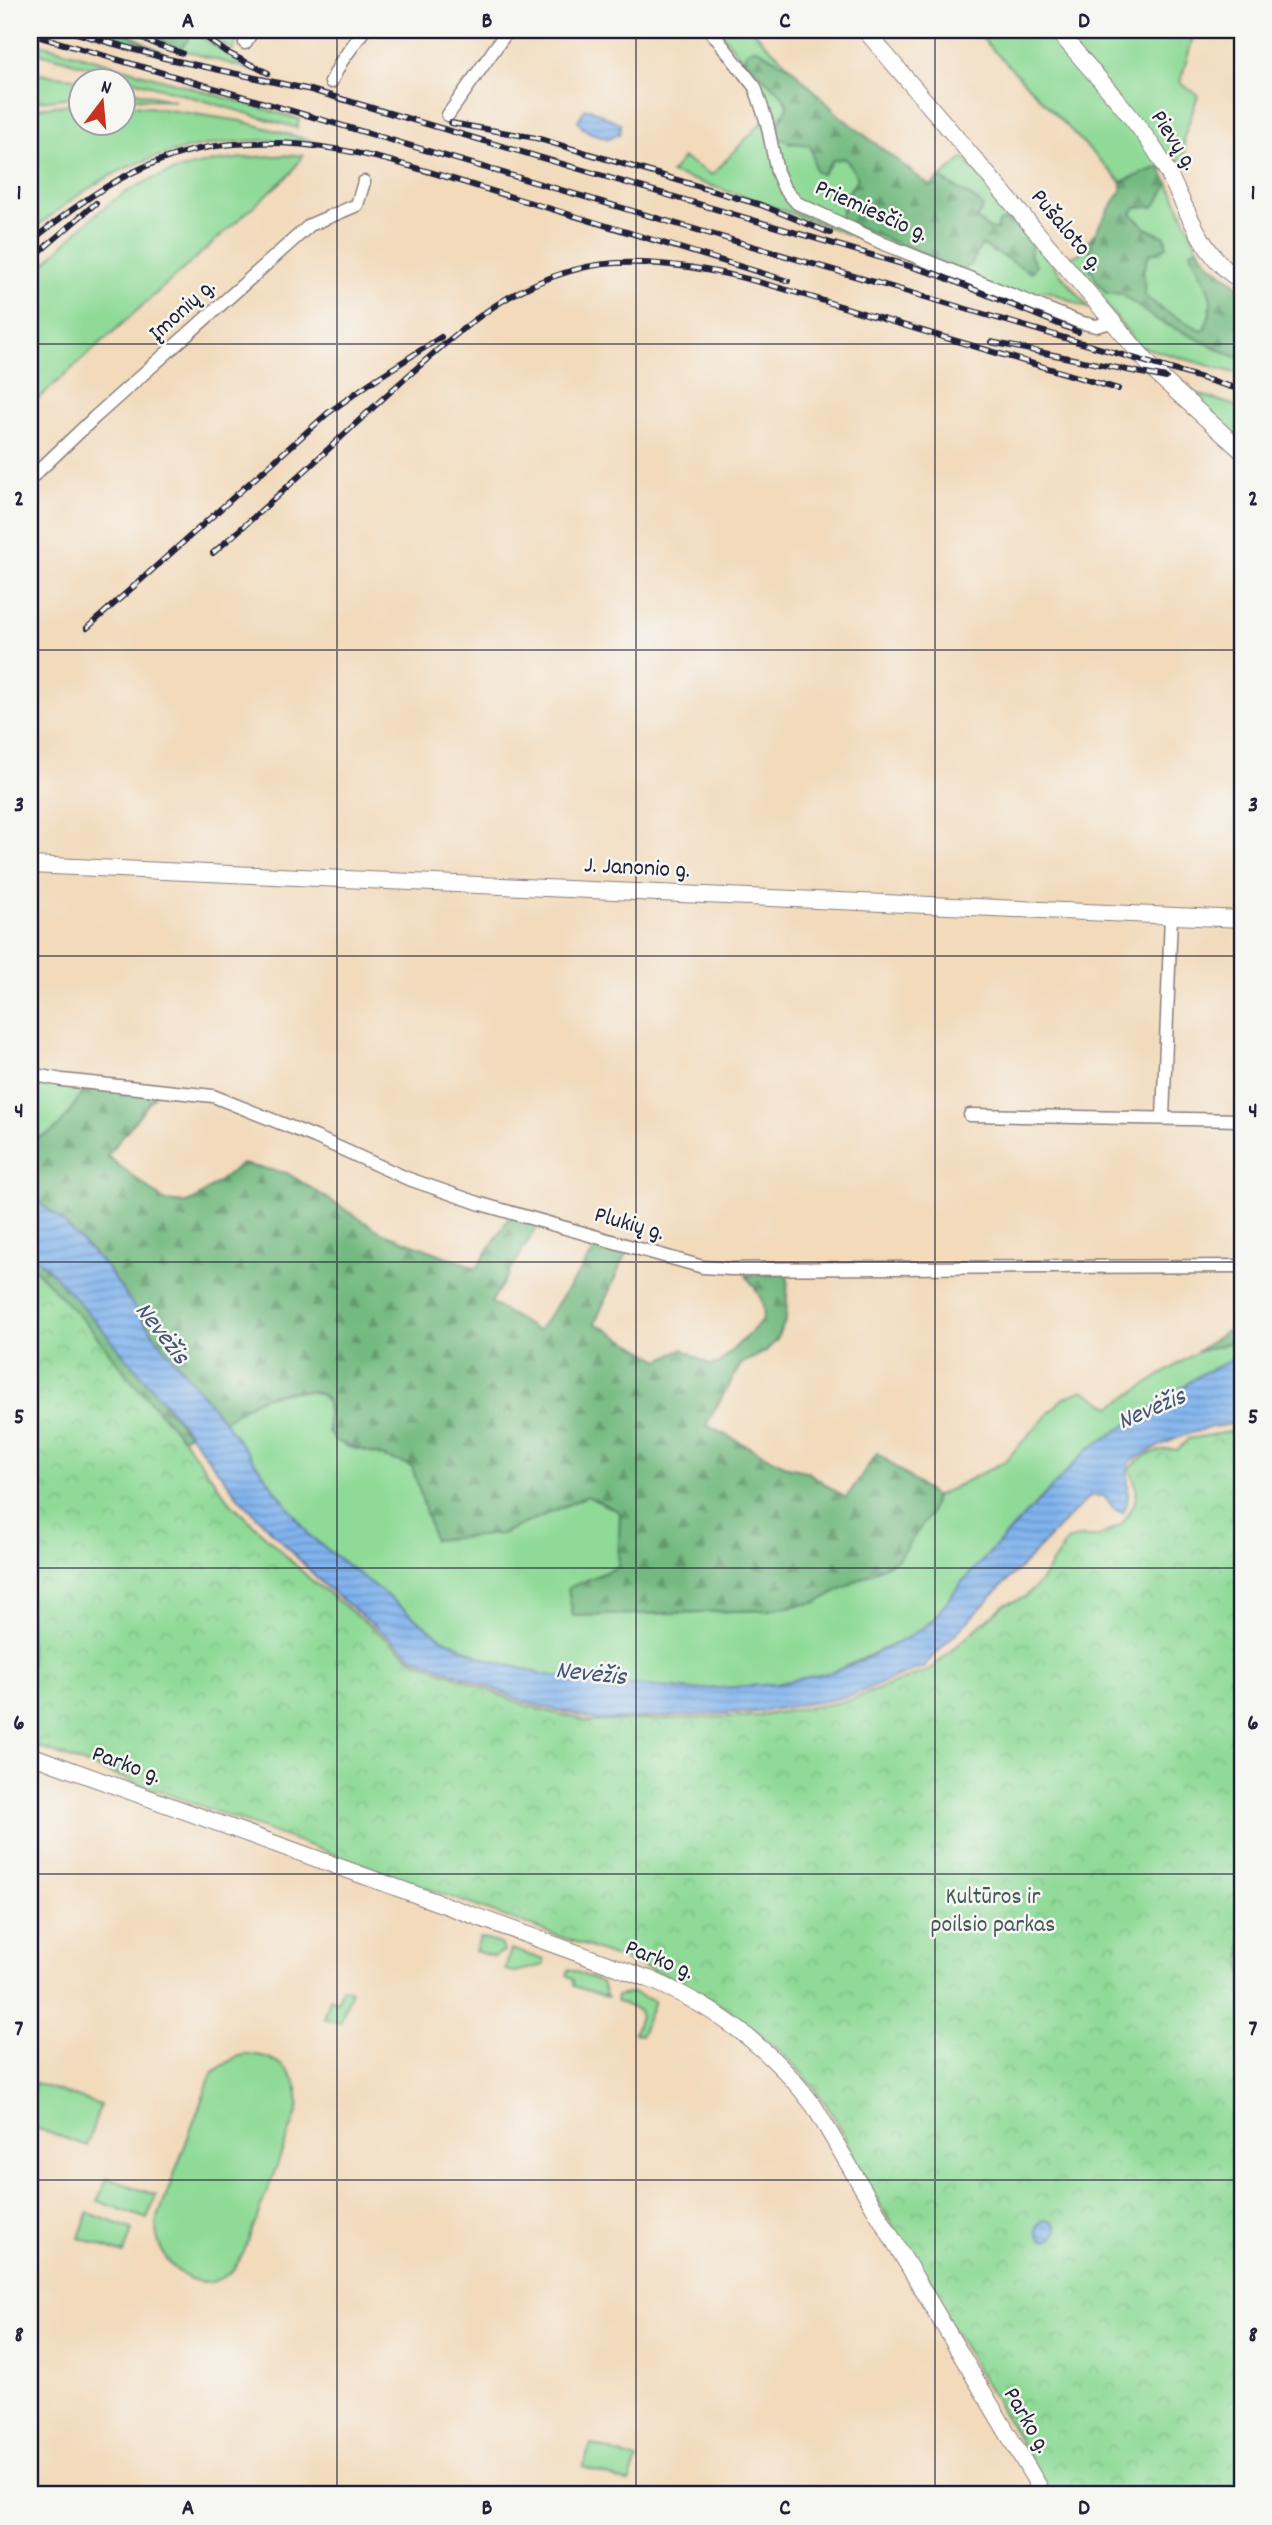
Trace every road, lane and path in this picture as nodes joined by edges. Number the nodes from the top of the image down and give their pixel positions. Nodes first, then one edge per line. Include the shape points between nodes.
1 (253, 30) edge
2 (365, 30) edge
3 (508, 30) edge
4 (710, 30) edge
5 (1057, 30) edge
6 (870, 31) edge
7 (245, 43) dead end
8 (331, 82) dead end
9 (448, 115) dead end
10 (364, 182) dead end
11 (1242, 281) edge
12 (1112, 322) junction
13 (1242, 452) edge
14 (30, 479) edge
15 (30, 865) edge
16 (1171, 916) junction
17 (1242, 919) edge
18 (30, 1074) edge
19 (970, 1115) dead end
20 (1163, 1118) junction
21 (1242, 1120) edge
22 (1242, 1266) edge
23 (30, 1755) edge
24 (1044, 2495) edge

1 - 7 street
2 - 8 street
3 - 9 street
4 - 12 street, Priemiesčio g. via 755,87 777,173 797,203 882,243 1079,322 1096,326
5 - 11 main road, Pievų g. via 1154,149 1217,262
6 - 12 main road, Pušaloto g.
10 - 14 street, Įmonių g. via 357,205 310,225
12 - 13 main road, Pušaloto g. via 1164,382
15 - 16 main road, J. Janonio g.
16 - 17 main road, J. Janonio g.
16 - 20 street
18 - 22 street, Plukių g. via 213,1096 406,1178 703,1267
19 - 20 street
20 - 21 street
23 - 24 main road, Parko g. via 649,1979 744,2032 781,2066 814,2106

